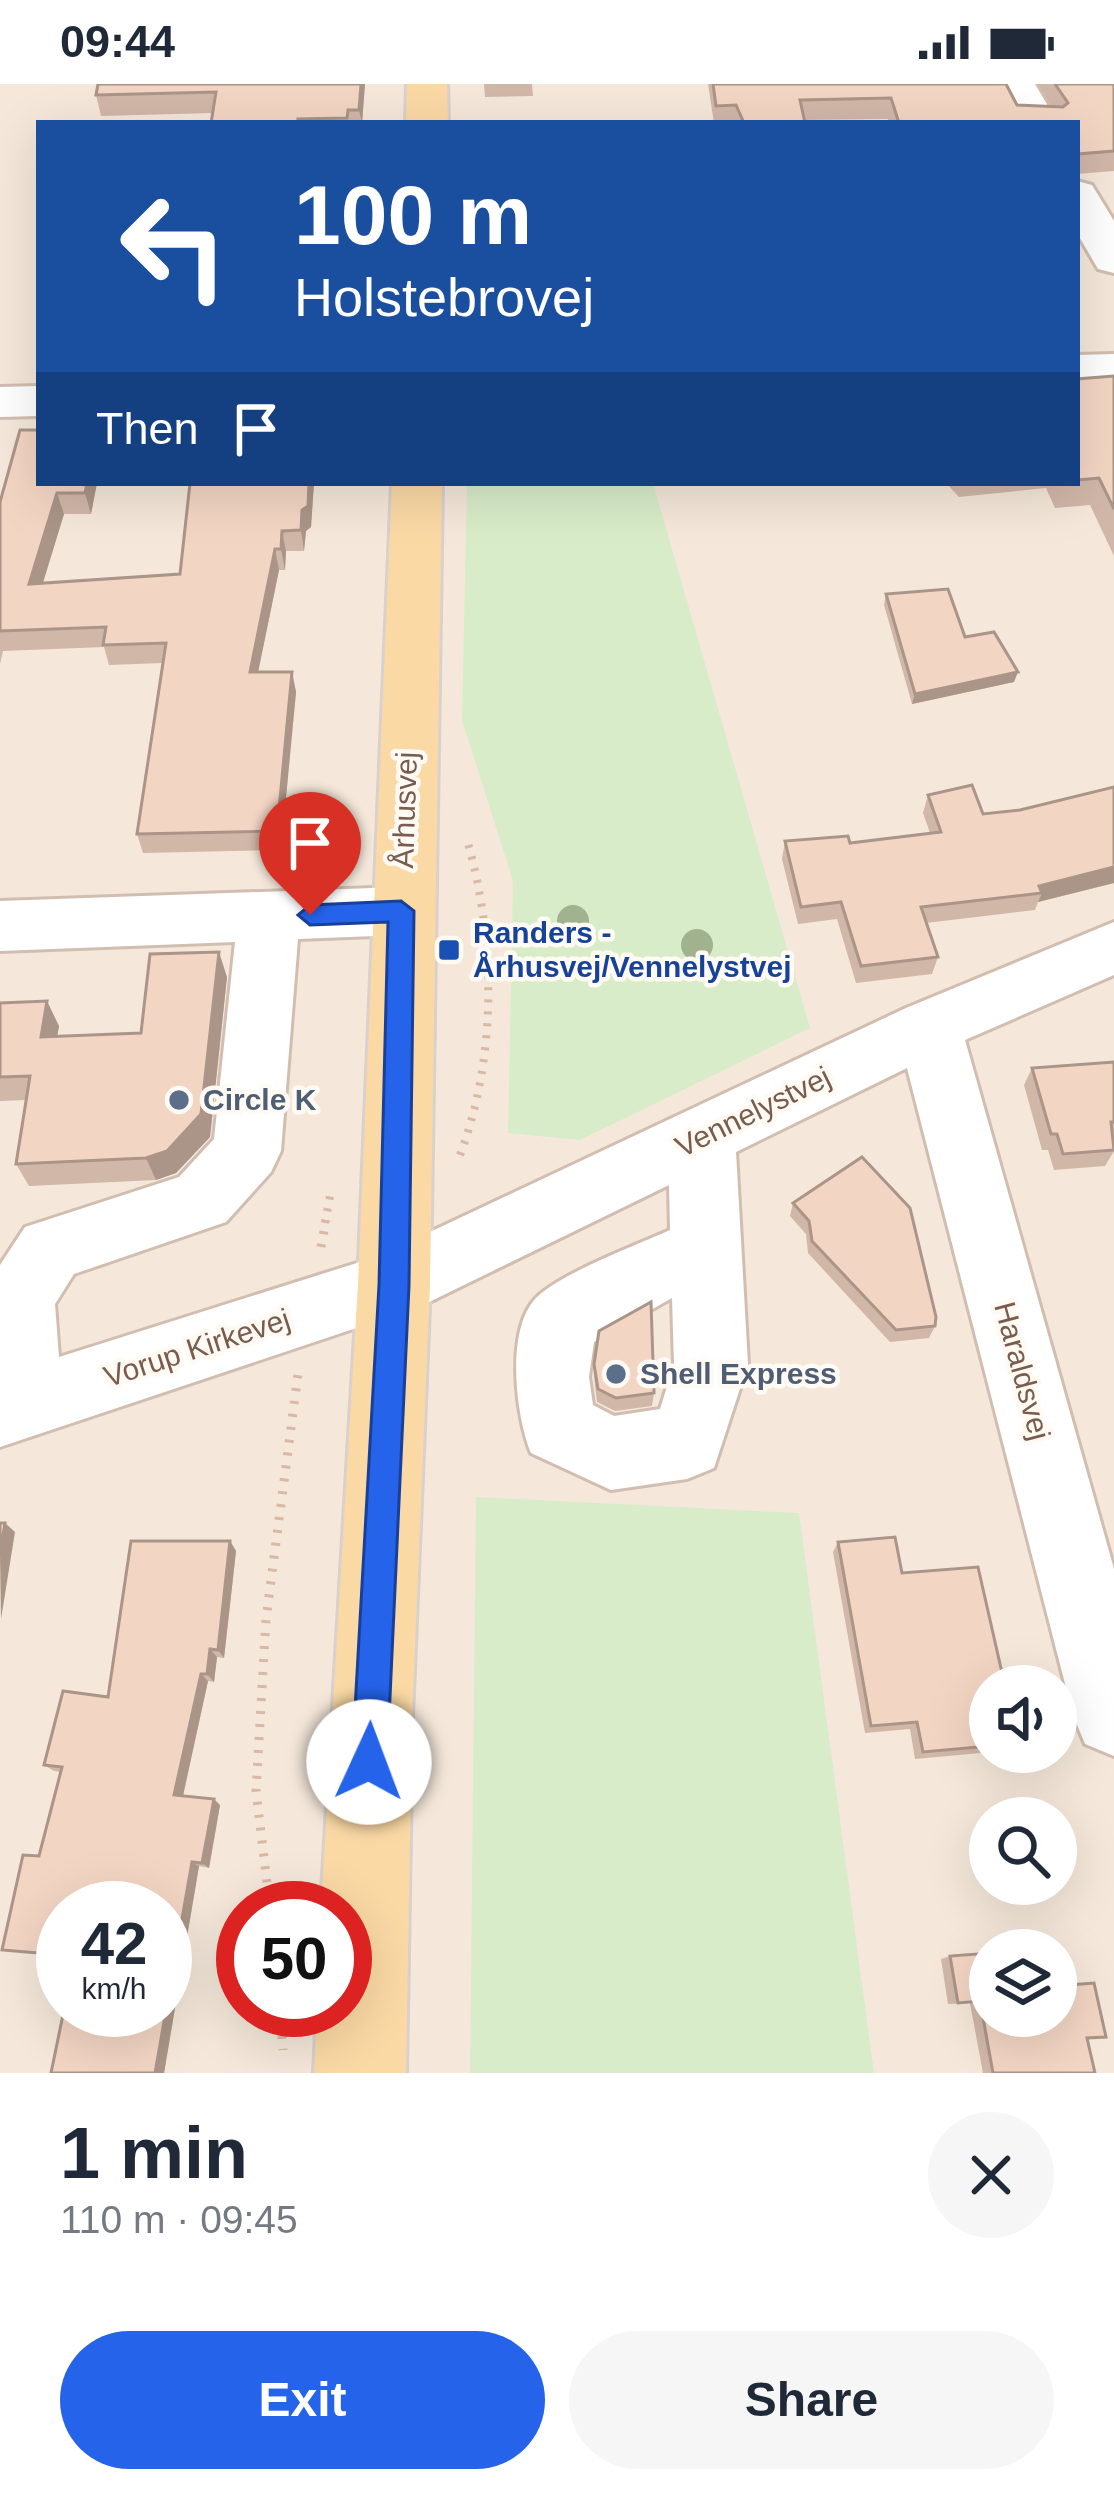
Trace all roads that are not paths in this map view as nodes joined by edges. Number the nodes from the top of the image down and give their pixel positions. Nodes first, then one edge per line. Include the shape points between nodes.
1 (427, 84) edge
2 (1015, 84) edge
3 (427, 120) edge
4 (1035, 120) edge
5 (1080, 199) edge
6 (1114, 260) edge
7 (1114, 369) edge
8 (1080, 370) edge
9 (36, 400) edge
10 (0, 402) edge
11 (417, 486) edge
12 (401, 911) junction
13 (269, 916) junction
14 (0, 926) edge
15 (1114, 946) edge
16 (929, 1027) junction
17 (700, 1137) junction
18 (706, 1248) dead end
19 (394, 1285) junction
20 (13, 1408) edge
21 (1114, 1715) edge
22 (360, 2073) edge

1 - 3 main road
2 - 4 street
5 - 6 street
7 - 8 street
9 - 10 street
11 - 12 main road, Århusvej
12 - 13 street
12 - 19 main road, Århusvej
13 - 14 street
13 - 20 street via 247,1151 202,1200 50,1250 19,1298
15 - 16 street, Vennelystvej
16 - 17 street, Vennelystvej
16 - 21 street, Haraldsvej
17 - 18 street
17 - 19 street, Vennelystvej
19 - 20 street, Vorup Kirkevej
19 - 22 main road, Århusvej

